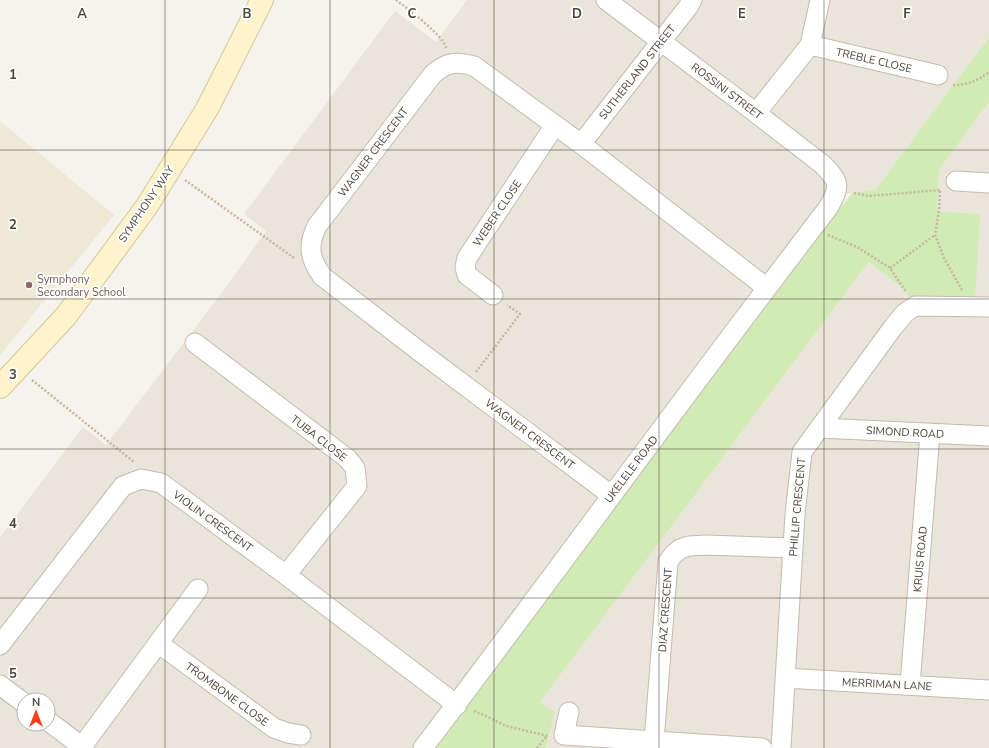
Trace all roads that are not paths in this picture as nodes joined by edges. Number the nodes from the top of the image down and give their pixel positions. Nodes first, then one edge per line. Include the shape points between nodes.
1 (262, 0) edge
2 (606, 0) edge
3 (692, 0) edge
4 (820, 0) edge
5 (661, 42) junction
6 (810, 45) junction
7 (938, 75) road end
8 (756, 112) junction
9 (555, 125) junction
10 (581, 144) junction
11 (956, 181) road end
12 (989, 183) edge
13 (837, 190) joint
14 (767, 288) junction
15 (493, 295) road end
16 (980, 307) edge
17 (195, 343) dead end
18 (0, 387) edge
19 (820, 428) junction
20 (930, 433) junction
21 (989, 436) edge
22 (611, 495) junction
23 (793, 548) junction
24 (286, 575) junction
25 (198, 589) dead end
26 (158, 643) junction
27 (0, 645) edge
28 (785, 678) junction
29 (0, 685) edge
30 (910, 685) junction
31 (989, 690) edge
32 (16, 697) edge
33 (457, 705) junction
34 (569, 712) dead end
35 (56, 727) edge
36 (301, 735) dead end
37 (654, 741) junction
38 (82, 748) edge
39 (423, 748) edge
40 (762, 748) edge
41 (781, 748) edge

1 - 18 main road, SYMPHONY WAY via 207,109 147,206 66,316
2 - 5 street, ROSSINI STREET
3 - 5 street, SUTHERLAND STREET
4 - 6 street
5 - 8 street, ROSSINI STREET
5 - 10 street, SUTHERLAND STREET
6 - 7 street, TREBLE CLOSE
6 - 8 street
8 - 13 street, ROSSINI STREET via 822,164 836,181
9 - 10 street
9 - 15 street, WEBER CLOSE via 468,258 465,268 467,275
9 - 22 street, WAGNER CRESCENT via 474,66 462,63 440,68 317,226 311,238 311,251 313,264 322,276
10 - 14 street
11 - 12 street
13 - 14 street, UKELELE ROAD via 828,208
14 - 22 street, UKELELE ROAD
16 - 19 street, PHILLIP CRESCENT via 915,306 905,313
17 - 24 street, TUBA CLOSE via 355,468 357,486
19 - 20 street, SIMOND ROAD
19 - 23 street, PHILLIP CRESCENT via 802,452
20 - 21 street, SIMOND ROAD
20 - 30 street, KRUIS ROAD
22 - 33 street, UKELELE ROAD
23 - 28 street, PHILLIP CRESCENT
23 - 37 street, DIAZ CRESCENT via 689,546 680,549 668,562
24 - 27 street, VIOLIN CRESCENT via 161,483 141,479 123,486
24 - 33 street, VIOLIN CRESCENT
25 - 26 street
26 - 36 street, TROMBONE CLOSE via 274,728
26 - 38 street
28 - 30 street, MERRIMAN LANE
28 - 41 street, PHILLIP CRESCENT
29 - 32 street
30 - 31 street, MERRIMAN LANE
33 - 39 street, UKELELE ROAD
34 - 37 street via 555,736
35 - 38 street
37 - 40 street

